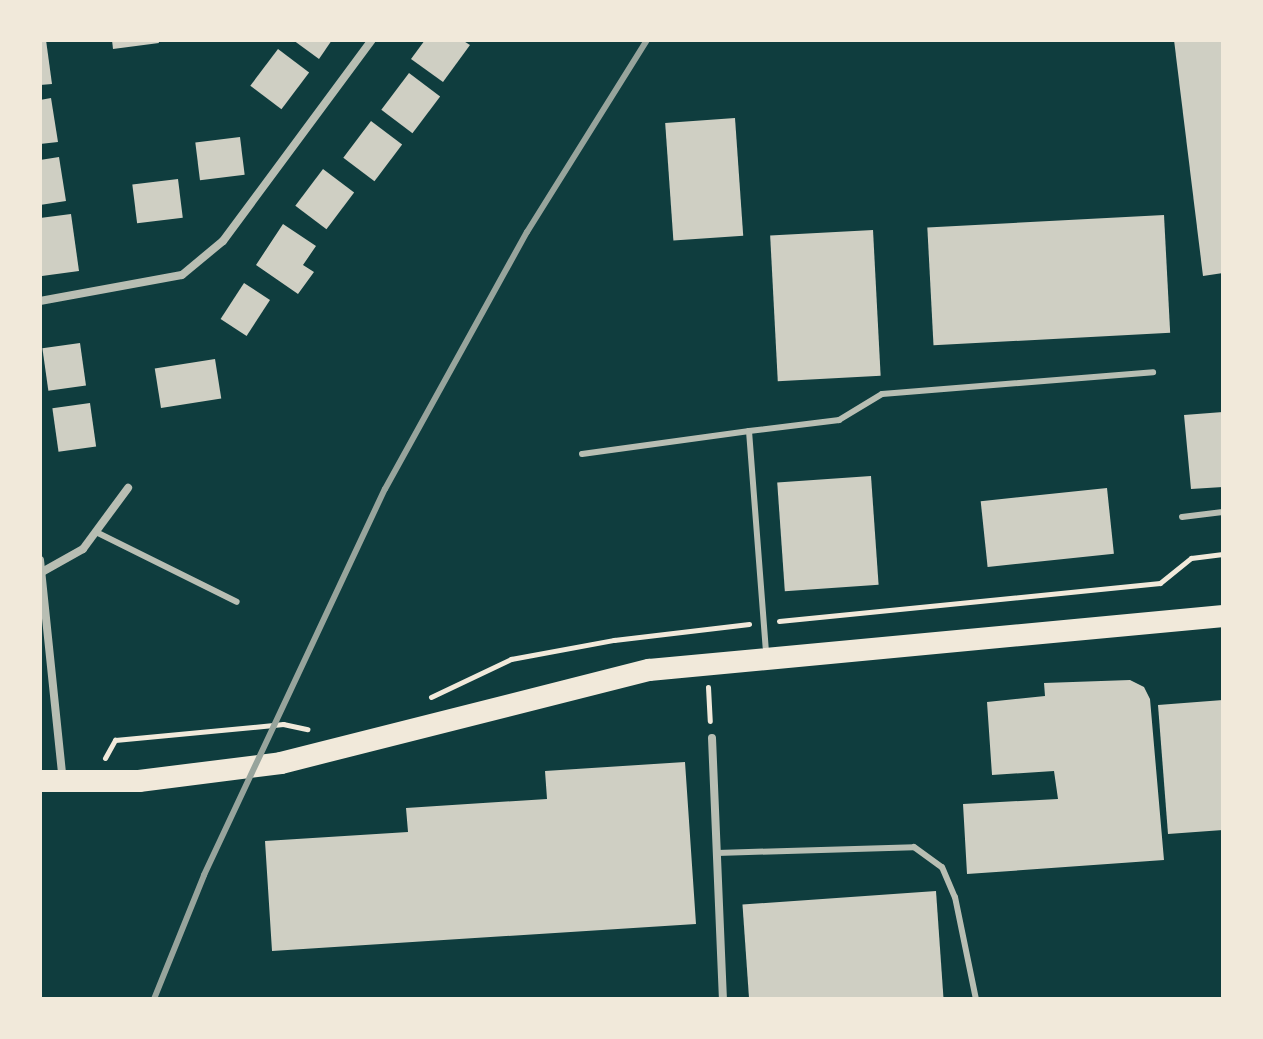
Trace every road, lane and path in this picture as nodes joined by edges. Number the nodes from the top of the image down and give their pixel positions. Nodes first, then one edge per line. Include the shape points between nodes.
1 (372, 40) edge
2 (40, 301) edge
3 (1153, 372) dead end
4 (749, 431) junction
5 (582, 454) dead end
6 (128, 488) dead end
7 (1223, 512) edge
8 (1182, 517) dead end
9 (96, 532) junction
10 (40, 560) edge
11 (42, 572) edge
12 (237, 602) dead end
13 (1223, 616) edge
14 (766, 658) junction
15 (706, 664) junction
16 (712, 738) joint
17 (40, 781) edge
18 (63, 782) junction
19 (717, 853) junction
20 (723, 999) edge
21 (976, 999) edge

1 - 2 street via 223,241 182,275
3 - 4 lane via 882,394 839,420
4 - 5 lane
4 - 14 lane
6 - 9 street
7 - 8 lane
9 - 11 street via 83,549
9 - 12 lane
10 - 11 street
11 - 18 street
13 - 14 highway
14 - 15 highway
15 - 16 path
15 - 18 highway via 595,681 268,766 139,781
16 - 19 street
17 - 18 highway
19 - 20 street
19 - 21 lane via 914,847 942,867 949,882

